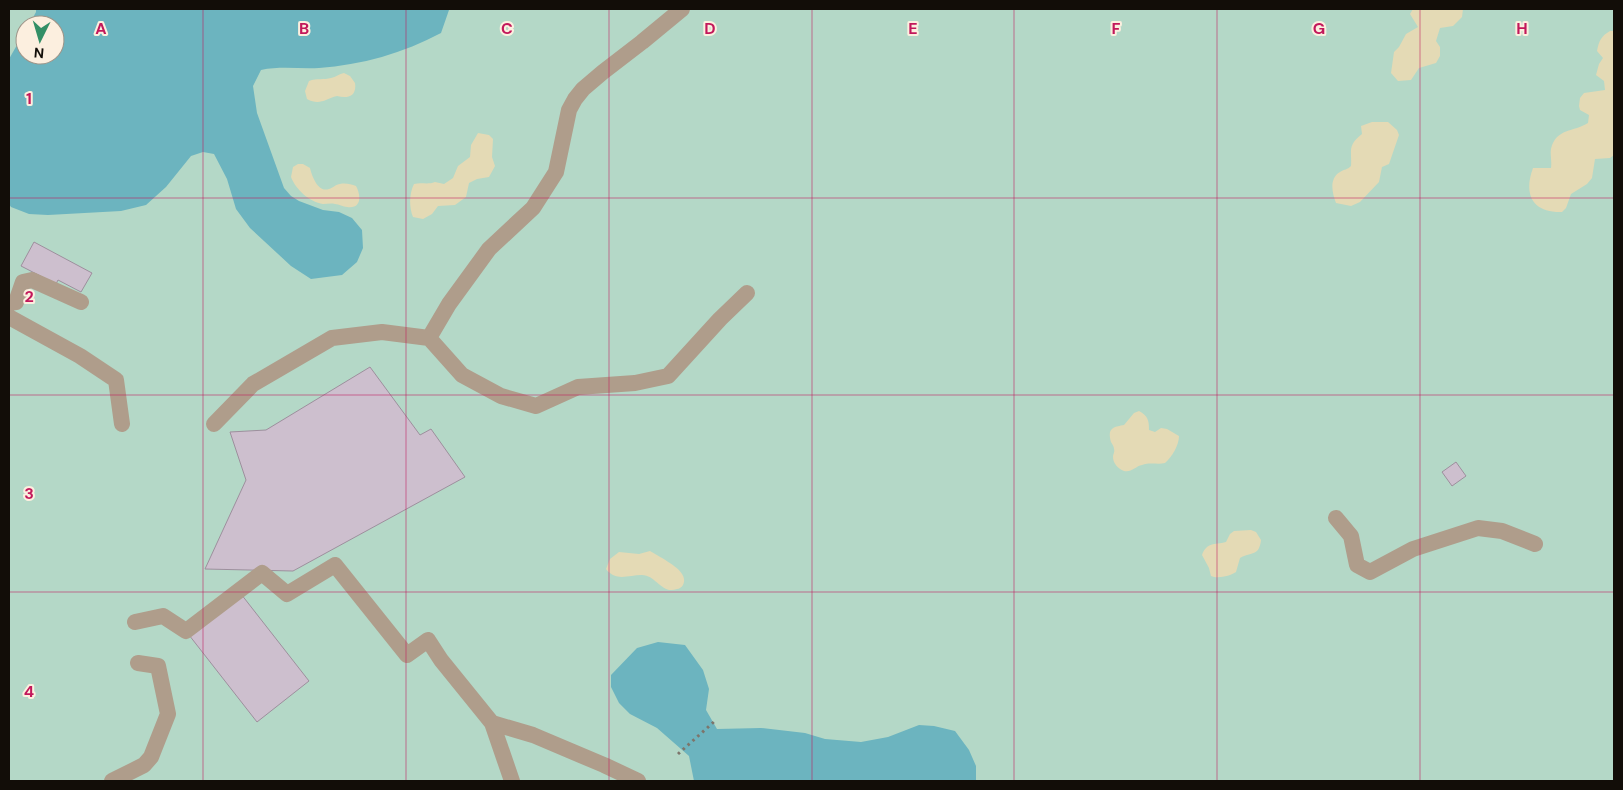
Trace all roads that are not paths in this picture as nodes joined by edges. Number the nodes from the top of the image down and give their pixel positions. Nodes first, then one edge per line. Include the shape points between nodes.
1 (682, 9) edge
2 (747, 293) dead end
3 (9, 302) edge
4 (81, 302) dead end
5 (9, 317) edge
6 (429, 338) junction
7 (122, 424) dead end
8 (214, 424) dead end
9 (1336, 518) dead end
10 (1536, 544) dead end
11 (135, 622) dead end
12 (138, 663) dead end
13 (492, 723) junction
14 (112, 781) edge
15 (512, 781) edge
16 (638, 781) edge

1 - 6 lane via 603,72 575,99 569,110 556,172 533,208 489,249
2 - 6 lane via 668,376 635,383 578,387 536,406 502,396 462,375
3 - 4 lane via 16,302 23,282 32,280
5 - 7 lane via 116,380
6 - 8 lane via 382,332 332,338 253,384
9 - 10 lane via 1351,536 1357,564 1370,572 1413,549 1478,528 1502,531
11 - 13 lane via 163,616 186,631 262,573 287,594 335,565 407,655 428,640
12 - 14 lane via 158,666 168,714 151,757 144,765
13 - 15 lane
13 - 16 lane via 533,734

